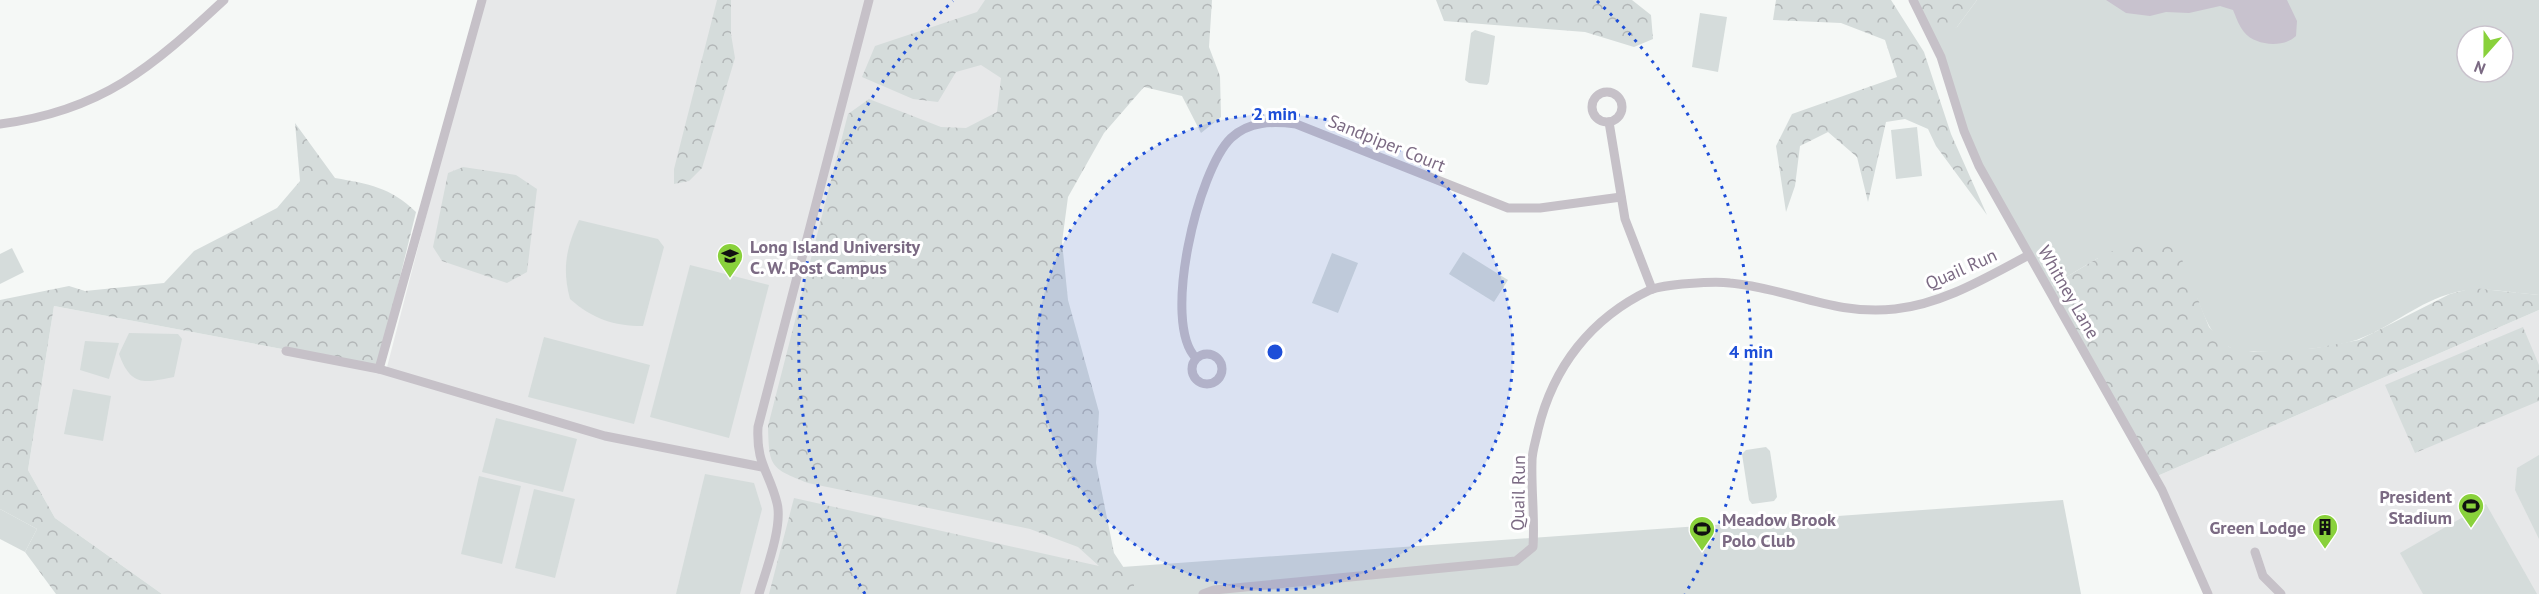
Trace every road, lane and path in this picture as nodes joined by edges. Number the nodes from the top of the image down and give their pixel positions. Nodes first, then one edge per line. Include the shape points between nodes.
1 (224, 0) edge
2 (482, 0) edge
3 (869, 0) edge
4 (1913, 0) edge
5 (1609, 122) dead end
6 (0, 124) edge
7 (1621, 197) junction
8 (2029, 255) junction
9 (1652, 289) junction
10 (286, 351) dead end
11 (1196, 358) dead end
12 (379, 369) junction
13 (762, 467) junction
14 (2255, 552) dead end
15 (759, 594) edge
16 (1203, 594) edge
17 (2208, 594) edge
18 (2281, 594) edge

1 - 6 street via 136,77 60,112
2 - 12 street
3 - 13 street via 758,427 757,451
4 - 8 street, Whitney Lane via 1941,57 1979,166
5 - 7 street
7 - 9 street via 1625,219
7 - 11 street, Sandpiper Court via 1540,208 1508,208 1296,124 1277,121 1250,126 1232,138 1219,154 1182,272 1184,333 1188,351
8 - 9 street, Quail Run via 1951,294 1921,305 1894,309 1832,307 1730,282
8 - 17 street, Whitney Lane via 2162,490
9 - 16 street, Quail Run via 1605,318 1565,361 1542,416 1532,460 1533,547 1516,561
10 - 12 street
12 - 13 street via 605,436
13 - 15 street via 777,504 778,522
14 - 18 street via 2263,576

